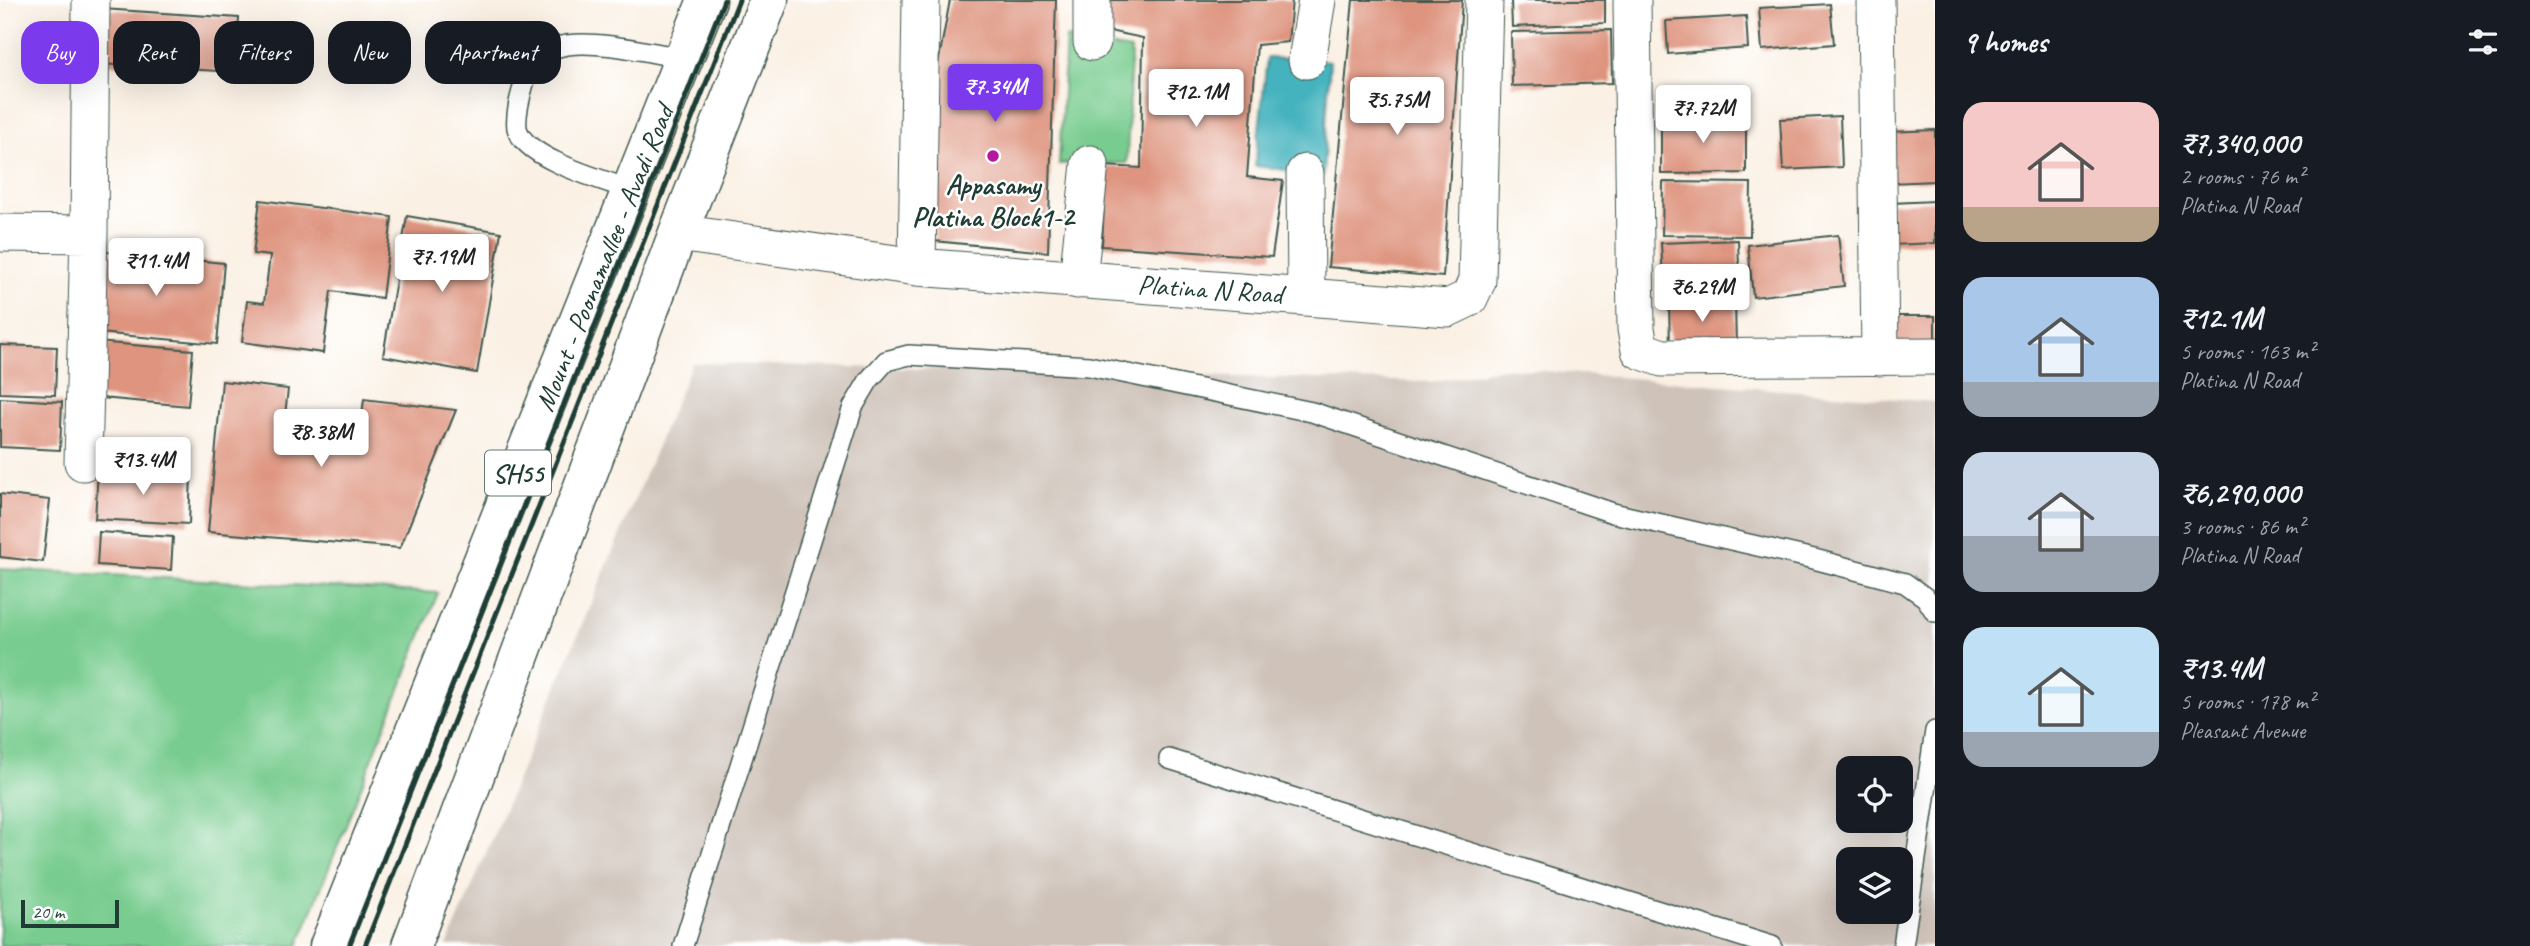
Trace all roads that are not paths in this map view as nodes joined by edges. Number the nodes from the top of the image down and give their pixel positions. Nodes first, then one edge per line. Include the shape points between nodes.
1 (91, 0) edge
2 (707, 0) edge
3 (769, 0) edge
4 (921, 0) edge
5 (1093, 0) edge
6 (1317, 0) edge
7 (1484, 0) edge
8 (1632, 0) edge
9 (1876, 0) edge
10 (1092, 43) dead end
11 (684, 58) junction
12 (1307, 60) dead end
13 (1090, 164) dead end
14 (1305, 173) dead end
15 (631, 190) junction
16 (0, 233) edge
17 (678, 233) junction
18 (89, 234) junction
19 (917, 267) junction
20 (1078, 279) junction
21 (1307, 297) junction
22 (1935, 356) edge
23 (1880, 357) junction
24 (83, 461) dead end
25 (1935, 612) edge
26 (1935, 731) edge
27 (1169, 759) dead end
28 (329, 946) edge
29 (411, 946) edge
30 (682, 946) edge
31 (1772, 946) edge
32 (1903, 946) edge

1 - 18 street
2 - 11 main road, Mount - Poonamallee - Avadi Road / SH55
3 - 17 main road, Mount - Poonamallee - Avadi Road / SH55
4 - 19 street
5 - 10 street
6 - 12 street
7 - 21 street, Platina N Road via 1477,281 1469,298 1448,308
8 - 23 street via 1636,329 1640,350 1662,358
9 - 23 street
11 - 15 main road, Mount - Poonamallee - Avadi Road / SH55
11 - 15 lane via 566,45 547,50 527,75 517,128 524,142 546,157
13 - 20 street
14 - 21 street
15 - 28 main road, Mount - Poonamallee - Avadi Road / SH55
16 - 18 street
17 - 19 street, Platina N Road
17 - 29 main road, Mount - Poonamallee - Avadi Road / SH55
18 - 24 street
19 - 20 street, Platina N Road
20 - 21 street, Platina N Road
22 - 23 street
25 - 30 lane via 1926,598 1905,583 1613,513 1312,412 1089,366 909,355 886,360 853,407
26 - 32 lane
27 - 31 lane

